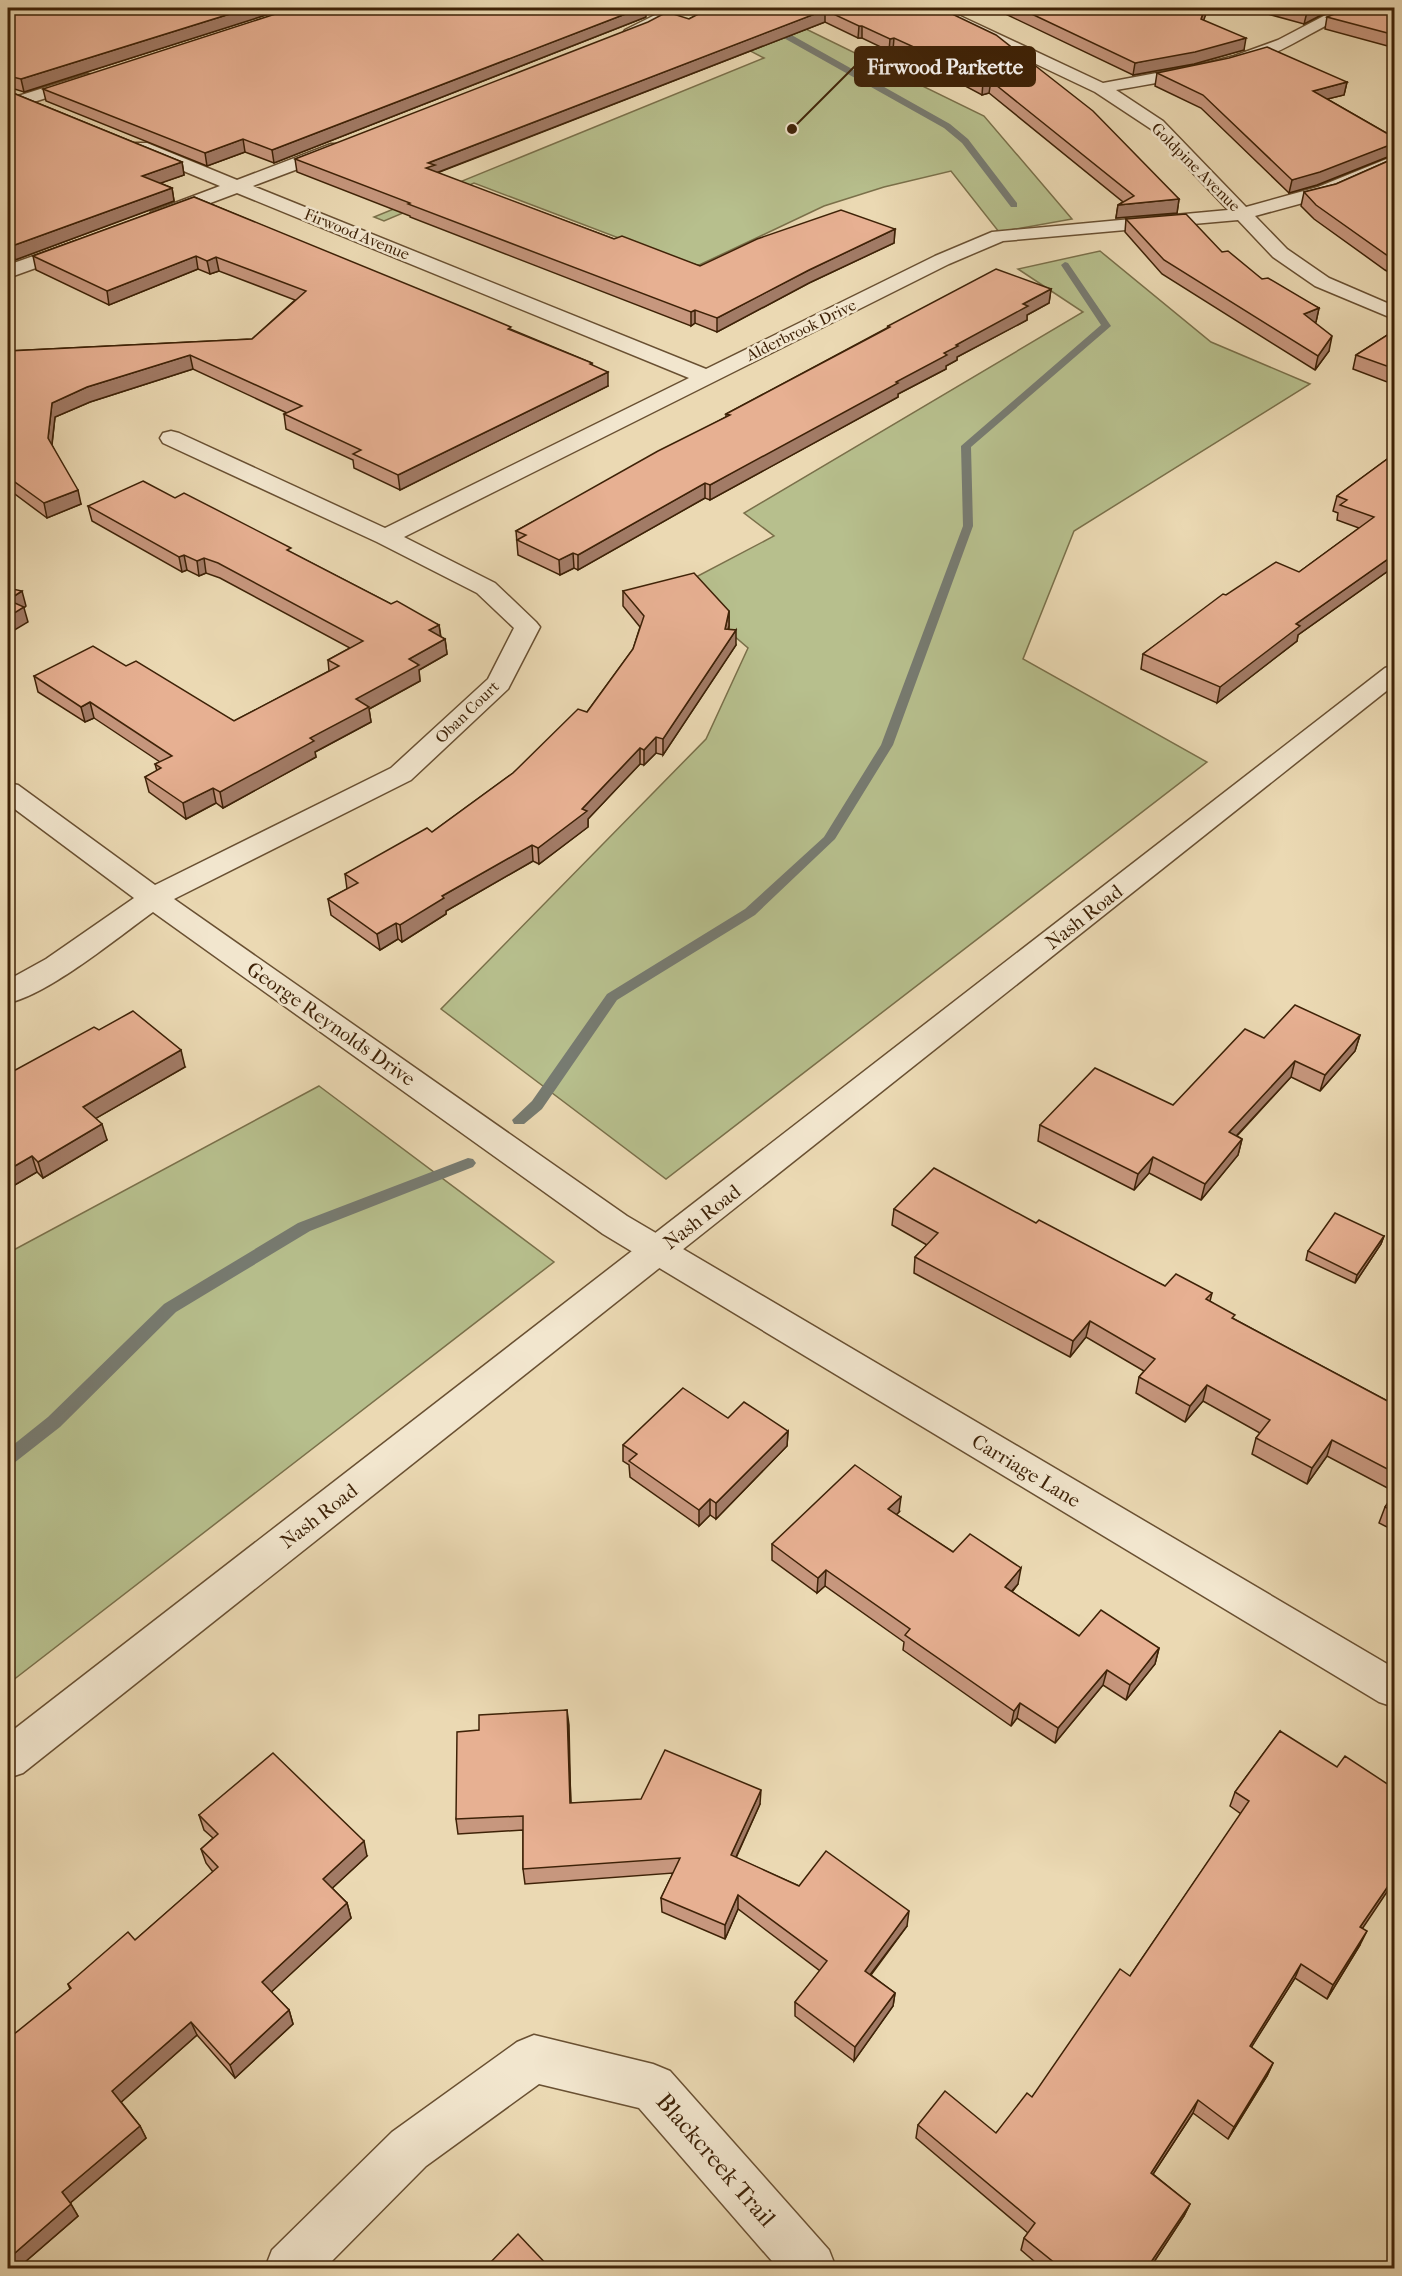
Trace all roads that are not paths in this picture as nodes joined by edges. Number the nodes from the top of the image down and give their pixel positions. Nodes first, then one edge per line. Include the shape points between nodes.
1 (680, 8) edge
2 (921, 8) edge
3 (1354, 8) edge
4 (973, 11) dead end
5 (954, 19) junction
6 (620, 38) edge
7 (103, 74) edge
8 (1101, 88) junction
9 (16, 97) edge
10 (45, 109) edge
11 (120, 139) edge
12 (348, 144) edge
13 (1395, 161) edge
14 (239, 186) junction
15 (1243, 214) junction
16 (140, 223) edge
17 (96, 240) edge
18 (8, 272) edge
19 (1395, 313) edge
20 (706, 377) junction
21 (171, 438) dead end
22 (385, 537) junction
23 (1395, 674) edge
24 (8, 791) edge
25 (153, 898) junction
26 (8, 993) edge
27 (658, 1252) junction
28 (1395, 1689) edge
29 (8, 1759) edge
30 (290, 2268) edge
31 (811, 2268) edge

1 - 6 street
2 - 5 street, Goldpine Avenue
3 - 8 street via 1339,11 1284,43 1200,70
4 - 5 street
5 - 8 street, Goldpine Avenue
7 - 9 street
8 - 15 street, Goldpine Avenue via 1157,125
9 - 10 street
11 - 14 street, Firwood Avenue
12 - 14 street
13 - 15 street, Alderbrook Drive via 1325,191
14 - 16 street
14 - 20 street, Firwood Avenue
15 - 19 street, Goldpine Avenue via 1280,253 1322,282
15 - 20 street, Alderbrook Drive via 999,236 942,260
17 - 18 street
20 - 22 street, Alderbrook Drive
21 - 22 street, Oban Court
22 - 25 street, Oban Court via 486,588 527,627 499,683 401,774
23 - 27 street, Nash Road
24 - 25 street, George Reynolds Drive
25 - 26 street via 57,966
25 - 27 street, George Reynolds Drive via 598,1214
27 - 28 street, Carriage Lane
27 - 29 street, Nash Road
30 - 31 street, Blackcreek Trail via 410,2149 534,2059 653,2088

